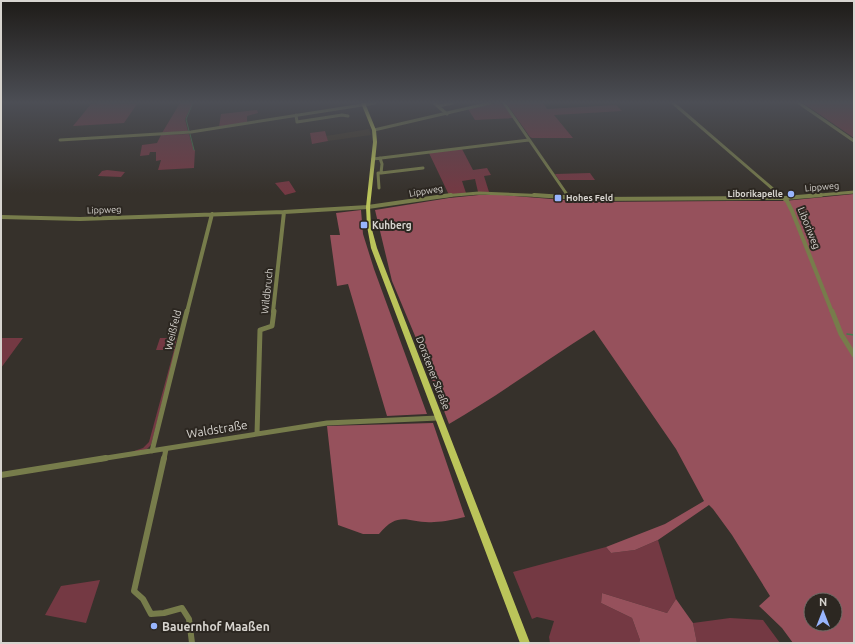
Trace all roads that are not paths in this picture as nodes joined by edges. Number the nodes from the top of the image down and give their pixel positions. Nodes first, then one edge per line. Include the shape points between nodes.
1 (174, 133) edge
2 (374, 133) edge
3 (524, 133) edge
4 (708, 133) edge
5 (842, 133) edge
6 (60, 140) dead end
7 (529, 140) junction
8 (854, 141) edge
9 (380, 158) junction
10 (373, 159) junction
11 (423, 168) dead end
12 (381, 173) junction
13 (379, 188) dead end
14 (854, 192) edge
15 (569, 198) junction
16 (784, 198) junction
17 (368, 207) junction
18 (284, 212) junction
19 (212, 214) junction
20 (1, 217) edge
21 (854, 355) edge
22 (438, 418) junction
23 (257, 434) junction
24 (166, 449) junction
25 (152, 451) junction
26 (1, 475) edge
27 (192, 643) edge
28 (525, 643) edge

1 - 6 street
2 - 10 main road, Dorstener Straße
3 - 7 street
4 - 16 street, Liboriweg
5 - 8 street
7 - 9 street
7 - 15 street
9 - 10 street
9 - 12 street
10 - 17 main road, Dorstener Straße
11 - 12 street
12 - 13 street via 378,174
14 - 16 street, Lippweg
15 - 16 street, Lippweg
15 - 17 street, Lippweg via 479,193
16 - 21 street, Liboriweg via 792,211 841,334
17 - 18 street, Lippweg
17 - 22 main road, Dorstener Straße via 374,248
18 - 19 street, Lippweg
18 - 23 street, Wildbruch via 272,326 260,330
19 - 20 street, Lippweg via 80,219
19 - 25 street, Weißfeld
22 - 23 street, Waldstraße via 327,423
22 - 28 main road, Dorstener Straße
23 - 24 street, Waldstraße
24 - 25 street, Waldstraße
24 - 27 street via 134,591 151,614 182,608 189,619
25 - 26 street, Waldstraße

